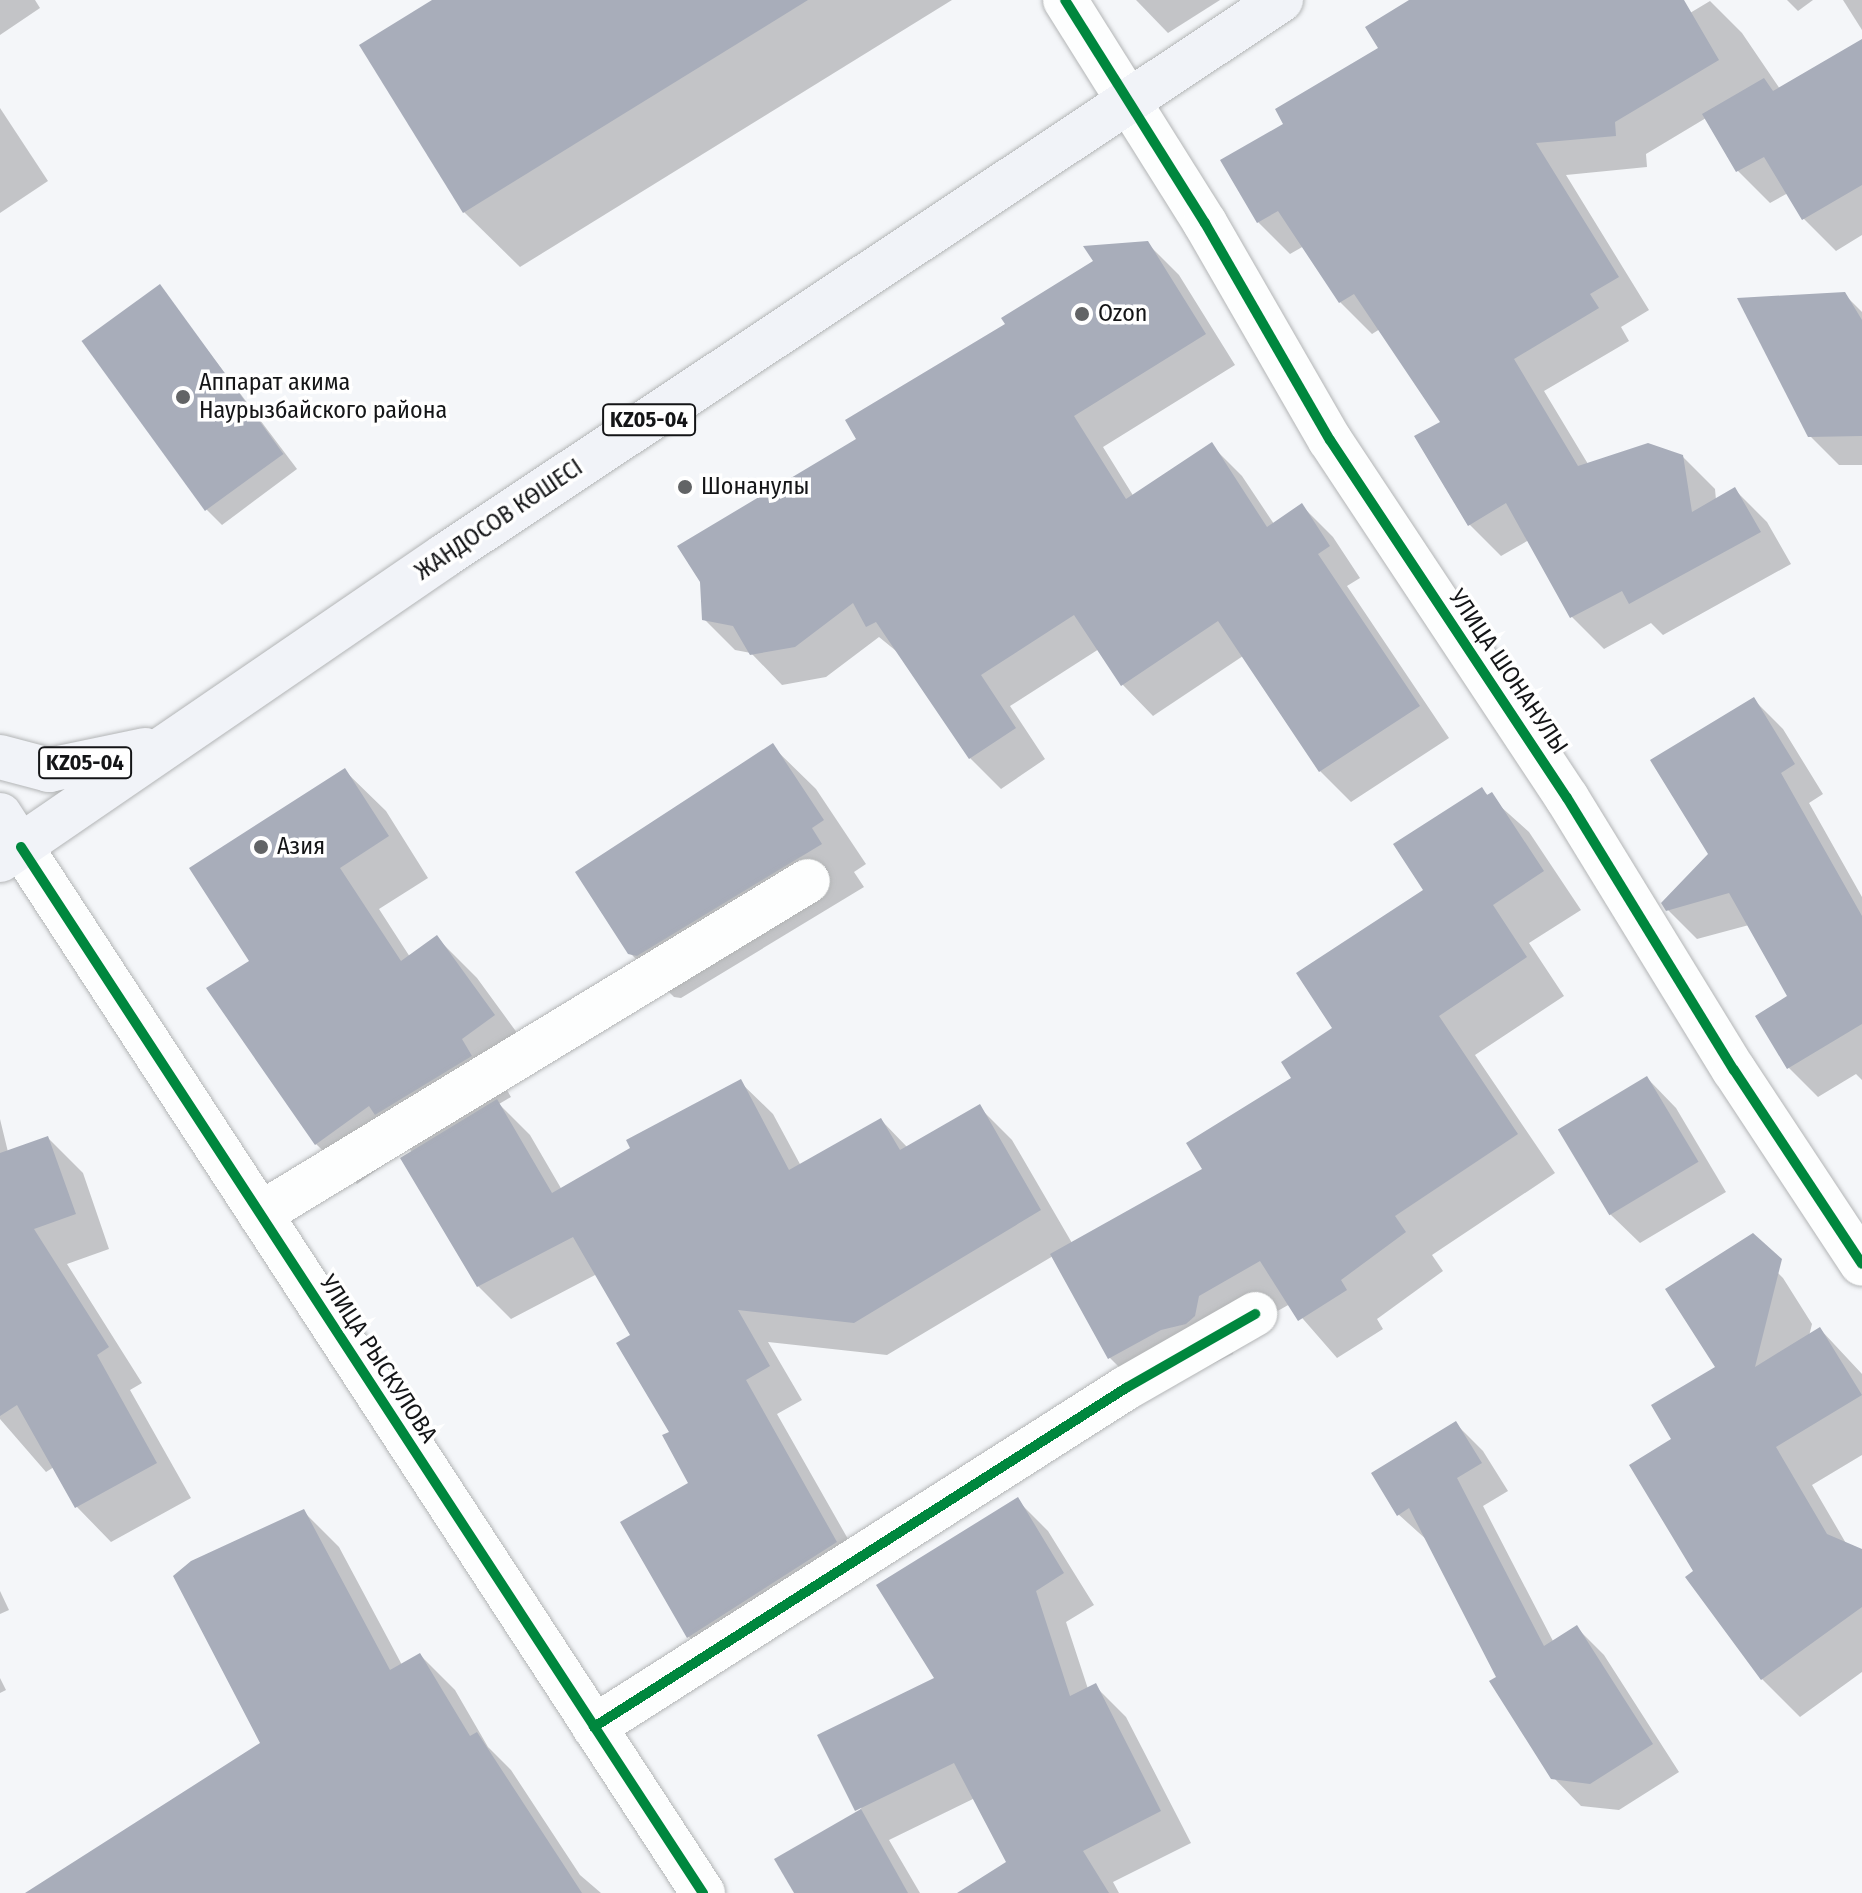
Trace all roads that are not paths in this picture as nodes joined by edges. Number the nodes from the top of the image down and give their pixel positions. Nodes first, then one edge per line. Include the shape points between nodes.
1 (1065, 0) edge
2 (1281, 0) edge
3 (1128, 99) junction
4 (171, 743) junction
5 (0, 757) edge
6 (7, 841) edge
7 (808, 881) dead end
8 (260, 1214) junction
9 (1862, 1264) edge
10 (1255, 1314) dead end
11 (594, 1727) junction
12 (703, 1893) edge

1 - 3 street, УЛИЦА ШОНАНУЛЫ
2 - 3 main road, ЖАНДОСОВ КӨШЕСІ / KZ05-04
3 - 4 main road, ЖАНДОСОВ КӨШЕСІ / KZ05-04
3 - 9 street, УЛИЦА ШОНАНУЛЫ via 1330,440 1567,798 1734,1070
4 - 5 main road, KZ05-04 via 49,770
4 - 6 main road, ЖАНДОСОВ КӨШЕСІ / KZ05-04
6 - 8 street, УЛИЦА РЫСКУЛОВА
7 - 8 street
8 - 11 street, УЛИЦА РЫСКУЛОВА
10 - 11 street via 1126,1388
11 - 12 street, УЛИЦА РЫСКУЛОВА

